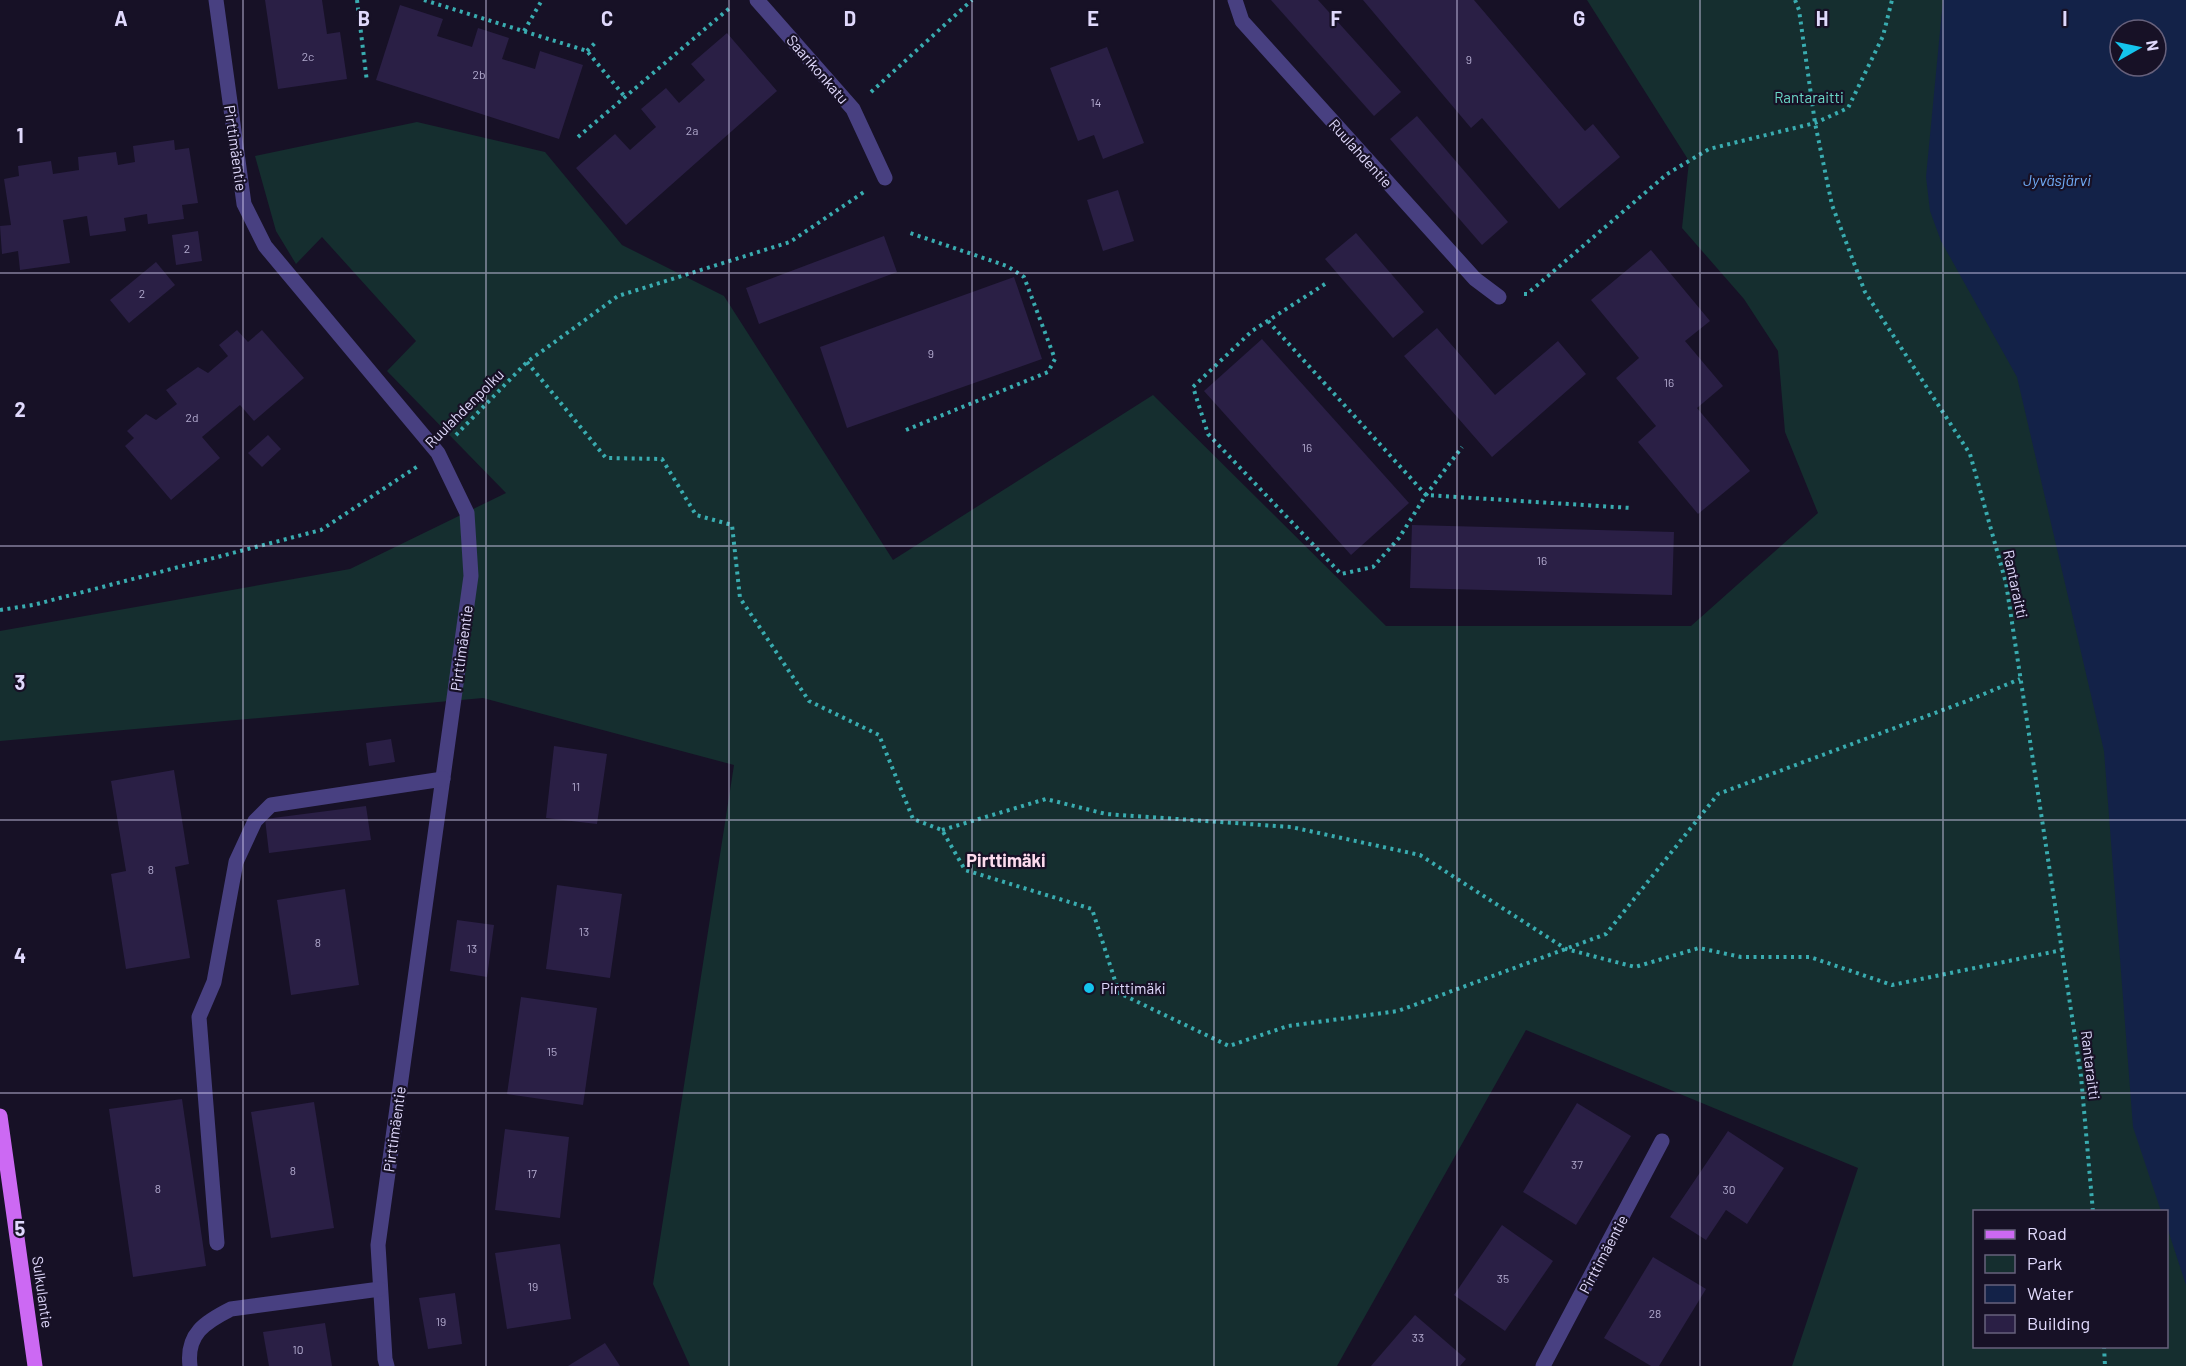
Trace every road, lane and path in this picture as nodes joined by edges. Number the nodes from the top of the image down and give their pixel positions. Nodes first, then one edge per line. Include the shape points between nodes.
1 (216, 0) edge
2 (357, 0) edge
3 (424, 0) edge
4 (543, 0) edge
5 (740, 0) edge
6 (757, 0) edge
7 (972, 0) edge
8 (1235, 0) edge
9 (1795, 0) edge
10 (1892, 0) edge
11 (524, 31) junction
12 (597, 41) dead end
13 (587, 51) junction
14 (368, 82) dead end
15 (625, 98) junction
16 (853, 109) junction
17 (1815, 123) junction
18 (578, 137) dead end
19 (885, 178) joint
20 (910, 233) dead end
21 (1324, 284) dead end
22 (1499, 297) joint
23 (1268, 321) junction
24 (526, 362) junction
25 (906, 430) dead end
26 (1462, 447) dead end
27 (438, 453) junction
28 (1426, 495) junction
29 (1632, 508) dead end
30 (0, 610) edge
31 (2020, 679) junction
32 (443, 779) junction
33 (942, 830) junction
34 (1566, 949) junction
35 (2062, 950) junction
36 (0, 1116) edge
37 (1662, 1141) dead end
38 (2093, 1210) edge
39 (217, 1243) dead end
40 (380, 1289) junction
41 (2104, 1348) edge
42 (35, 1366) edge
43 (190, 1366) edge
44 (387, 1366) edge
45 (1543, 1366) edge
46 (2105, 1366) edge

1 - 27 street, Pirttimäentie via 244,204 265,246
2 - 14 path
3 - 11 path
4 - 11 path
5 - 15 path
6 - 16 street, Saarikonkatu
7 - 16 path
8 - 22 street, Ruulahdentie via 1242,21 1475,279
9 - 17 path, Rantaraitti
10 - 17 path via 1883,36 1848,108
11 - 13 path
12 - 13 path
13 - 15 path
15 - 18 path
16 - 19 street, Saarikonkatu
17 - 22 path via 1709,149 1667,174 1527,294
17 - 31 path, Rantaraitti via 1832,205 1865,292 1970,454 2006,583
19 - 24 path, Ruulahdenpolku via 790,242 618,296
20 - 25 path via 1006,266 1024,277 1055,359 1048,372
21 - 23 path
23 - 28 path
23 - 28 path via 1192,387 1208,434 1341,574 1373,567 1399,538
24 - 27 path, Ruulahdenpolku
24 - 33 path via 606,458 662,459 696,514 732,525 740,598 809,701 879,735 914,819
26 - 28 path
27 - 30 path, Ruulahdenpolku via 321,530 33,605
27 - 32 street, Pirttimäentie via 467,513 471,576
28 - 29 path
31 - 34 path via 1718,794 1606,934
31 - 35 path, Rantaraitti
32 - 39 street via 271,805 255,821 236,862 214,982 199,1017
32 - 40 street, Pirttimäentie via 378,1245
33 - 34 path via 1046,799 1106,814 1291,827 1420,855
33 - 34 path via 965,870 1092,909 1119,993 1229,1046 1288,1026 1398,1011
34 - 35 path via 1635,967 1699,948 1741,957 1810,957 1893,985
35 - 38 path, Rantaraitti via 2081,1076
36 - 42 main road, Sulkulantie
37 - 45 street, Pirttimäentie
40 - 43 street via 231,1309 209,1320 193,1338
40 - 44 street, Pirttimäentie
41 - 46 path

